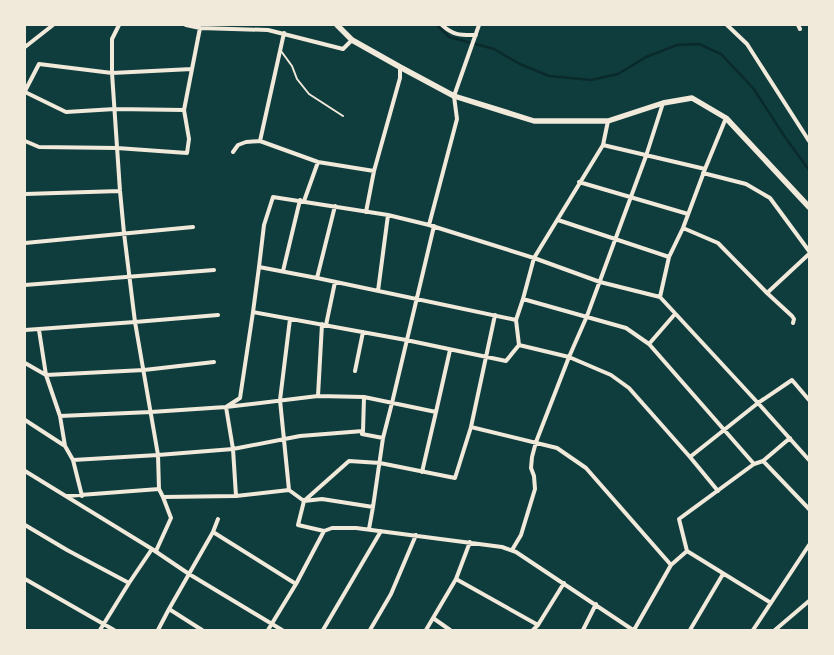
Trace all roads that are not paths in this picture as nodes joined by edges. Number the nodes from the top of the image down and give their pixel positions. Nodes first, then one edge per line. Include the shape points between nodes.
1 (53, 25) edge
2 (119, 25) edge
3 (186, 25) edge
4 (337, 25) edge
5 (442, 25) edge
6 (479, 25) edge
7 (727, 25) edge
8 (268, 27) edge
9 (200, 28) junction
10 (284, 33) junction
11 (476, 35) junction
12 (352, 40) junction
13 (25, 47) edge
14 (280, 50) junction
15 (400, 67) junction
16 (192, 69) junction
17 (112, 72) junction
18 (25, 91) edge
19 (454, 96) junction
20 (663, 103) junction
21 (115, 109) junction
22 (184, 110) junction
23 (343, 116) dead end
24 (726, 118) junction
25 (608, 121) junction
26 (260, 141) junction
27 (809, 141) edge
28 (25, 142) edge
29 (603, 145) junction
30 (118, 148) junction
31 (233, 152) dead end
32 (646, 156) junction
33 (318, 162) junction
34 (374, 171) junction
35 (704, 171) junction
36 (580, 182) junction
37 (120, 191) junction
38 (25, 194) edge
39 (630, 196) junction
40 (302, 200) junction
41 (335, 206) junction
42 (809, 207) edge
43 (366, 212) junction
44 (688, 214) junction
45 (388, 215) junction
46 (558, 220) junction
47 (429, 225) junction
48 (434, 226) junction
49 (193, 227) dead end
50 (683, 228) junction
51 (124, 233) junction
52 (615, 240) junction
53 (25, 243) edge
54 (809, 253) edge
55 (670, 257) junction
56 (534, 258) junction
57 (258, 267) junction
58 (214, 270) dead end
59 (283, 271) junction
60 (130, 277) junction
61 (317, 278) junction
62 (335, 282) junction
63 (600, 282) junction
64 (25, 285) edge
65 (378, 291) junction
66 (767, 293) junction
67 (660, 297) junction
68 (523, 299) junction
69 (416, 300) junction
70 (253, 312) junction
71 (674, 314) junction
72 (218, 315) dead end
73 (495, 315) junction
74 (588, 316) junction
75 (290, 319) junction
76 (516, 320) junction
77 (135, 322) junction
78 (793, 323) dead end
79 (324, 324) junction
80 (25, 330) edge
81 (39, 330) junction
82 (363, 332) junction
83 (406, 340) junction
84 (649, 344) junction
85 (520, 345) junction
86 (450, 350) junction
87 (486, 357) junction
88 (569, 357) junction
89 (214, 362) dead end
90 (25, 363) edge
91 (144, 370) junction
92 (355, 371) dead end
93 (46, 375) junction
94 (318, 396) junction
95 (364, 397) junction
96 (280, 400) junction
97 (809, 400) edge
98 (392, 403) junction
99 (758, 403) junction
100 (226, 407) junction
101 (151, 412) junction
102 (436, 412) junction
103 (60, 416) junction
104 (25, 420) edge
105 (471, 427) junction
106 (363, 430) junction
107 (724, 431) junction
108 (383, 438) junction
109 (790, 438) junction
110 (284, 439) junction
111 (536, 442) junction
112 (65, 446) junction
113 (233, 449) junction
114 (158, 456) junction
115 (690, 457) junction
116 (73, 460) junction
117 (809, 460) edge
118 (762, 461) junction
119 (380, 463) junction
120 (754, 464) junction
121 (422, 472) junction
122 (26, 473) edge
123 (159, 489) junction
124 (289, 490) junction
125 (718, 491) junction
126 (66, 496) junction
127 (82, 496) junction
128 (236, 496) junction
129 (163, 497) junction
130 (304, 501) junction
131 (373, 508) junction
132 (809, 509) edge
133 (218, 519) dead end
134 (25, 525) edge
135 (369, 529) junction
136 (324, 531) junction
137 (381, 531) junction
138 (213, 532) junction
139 (416, 535) junction
140 (470, 542) junction
141 (809, 546) edge
142 (154, 550) junction
143 (512, 550) junction
144 (687, 550) junction
145 (671, 565) junction
146 (189, 574) junction
147 (723, 574) junction
148 (25, 579) edge
149 (456, 580) junction
150 (130, 583) junction
151 (564, 583) junction
152 (296, 584) junction
153 (809, 601) edge
154 (771, 603) junction
155 (596, 604) junction
156 (169, 609) junction
157 (433, 618) junction
158 (104, 624) junction
159 (272, 624) junction
160 (538, 625) junction
161 (100, 630) edge
162 (114, 630) edge
163 (158, 630) edge
164 (202, 630) edge
165 (268, 630) edge
166 (282, 630) edge
167 (323, 630) edge
168 (370, 630) edge
169 (426, 630) edge
170 (450, 630) edge
171 (532, 630) edge
172 (583, 630) edge
173 (634, 630) edge
174 (690, 630) edge
175 (753, 630) edge
176 (775, 630) edge

1 - 13 street
2 - 17 street via 112,39
3 - 9 street
4 - 12 main road
5 - 11 street via 460,36
6 - 11 street
7 - 27 street via 747,44
8 - 9 street
8 - 10 street
9 - 16 street
10 - 12 street via 343,49
10 - 14 street
11 - 19 street
12 - 15 main road
14 - 23 lane via 309,94
14 - 26 street
15 - 19 main road
15 - 34 street via 400,78
16 - 17 street
16 - 22 street
17 - 18 street via 39,64
17 - 21 street
18 - 21 street via 66,112
19 - 25 main road via 534,121
19 - 47 street via 457,119
20 - 24 main road via 692,98
20 - 25 main road
20 - 32 street
21 - 22 street
21 - 30 street
22 - 30 street via 189,138 187,153
24 - 35 street
24 - 42 main road
25 - 29 street
26 - 31 street via 238,145
26 - 33 street
28 - 30 street via 39,147
29 - 32 street
29 - 36 street
30 - 37 street
32 - 35 street
32 - 39 street
33 - 34 street
33 - 40 street
34 - 43 street
35 - 44 street
35 - 54 street via 746,184 770,198
36 - 39 street
36 - 46 street
37 - 38 street
37 - 51 street
39 - 44 street
39 - 52 street
40 - 41 street
40 - 57 street via 273,197 264,226
40 - 59 street
41 - 43 street
41 - 61 street
43 - 45 street
44 - 50 street
45 - 47 street
45 - 65 street
46 - 52 street
46 - 56 street
47 - 48 street
48 - 56 street
48 - 69 street
49 - 51 street
50 - 55 street
50 - 66 street via 718,243
51 - 53 street
51 - 60 street
52 - 55 street
52 - 63 street
54 - 66 street
55 - 67 street
56 - 63 street
56 - 68 street
57 - 59 street
57 - 70 street
58 - 60 street
59 - 61 street
60 - 64 street
60 - 77 street
61 - 62 street
62 - 65 street
62 - 79 street
63 - 67 street
63 - 74 street
65 - 69 street
66 - 78 street via 792,316
67 - 71 street
68 - 74 street
68 - 76 street
69 - 73 street
69 - 83 street
70 - 75 street
70 - 100 street via 240,398
71 - 84 street
71 - 99 street
72 - 77 street
73 - 76 street
73 - 87 street
74 - 84 street via 626,328
74 - 88 street
75 - 79 street
75 - 96 street
76 - 85 street
77 - 81 street
77 - 91 street
79 - 82 street
79 - 94 street
80 - 81 street
81 - 93 street
82 - 83 street
82 - 92 street
83 - 86 street
83 - 98 street
84 - 107 street
85 - 87 street via 506,361
85 - 88 street
86 - 87 street
86 - 102 street
87 - 105 street
88 - 111 street
88 - 115 street via 611,375 629,388
89 - 91 street
90 - 93 street
91 - 93 street
91 - 101 street
93 - 103 street
94 - 95 street
94 - 96 street
95 - 98 street
95 - 106 street
96 - 100 street
96 - 110 street
97 - 99 street via 792,380
98 - 102 street
98 - 108 street
99 - 107 street
99 - 109 street
100 - 101 street
100 - 113 street
101 - 103 street
101 - 114 street
102 - 121 street
103 - 112 street
104 - 112 street
105 - 111 street
105 - 121 street via 455,478
106 - 108 street via 362,434
106 - 110 street
107 - 115 street
107 - 120 street
108 - 119 street
109 - 117 street
109 - 118 street
110 - 113 street
110 - 124 street
111 - 143 street via 531,468 535,489 533,498 521,535
111 - 145 street via 557,448 586,468
112 - 116 street
113 - 114 street
113 - 128 street
114 - 116 street
114 - 123 street
115 - 125 street
116 - 127 street
118 - 120 street
118 - 132 street
119 - 121 street
119 - 130 street via 349,461
119 - 131 street
120 - 125 street
122 - 126 street
123 - 127 street
123 - 129 street
124 - 128 street
124 - 130 street
125 - 144 street via 679,520
126 - 127 street
126 - 142 street
128 - 129 street
129 - 142 street via 171,518
130 - 131 street via 322,499
130 - 136 street via 298,524
131 - 135 street
133 - 138 street
134 - 150 street
135 - 136 street via 338,528
135 - 137 street
136 - 152 street
137 - 139 street
137 - 167 street
138 - 146 street
138 - 152 street
139 - 140 street
139 - 168 street via 391,594
140 - 143 street
140 - 149 street
141 - 154 street
142 - 146 street
142 - 150 street
143 - 151 street
144 - 145 street
144 - 147 street
145 - 173 street
146 - 156 street
146 - 159 street
147 - 154 street
147 - 174 street
148 - 158 street
149 - 157 street
149 - 160 street
150 - 158 street
151 - 155 street
151 - 160 street
152 - 159 street
153 - 176 street
154 - 175 street
155 - 172 street
155 - 173 street
156 - 163 street
156 - 164 street
157 - 169 street
157 - 170 street
158 - 161 street
158 - 162 street
159 - 165 street
159 - 166 street
160 - 171 street

